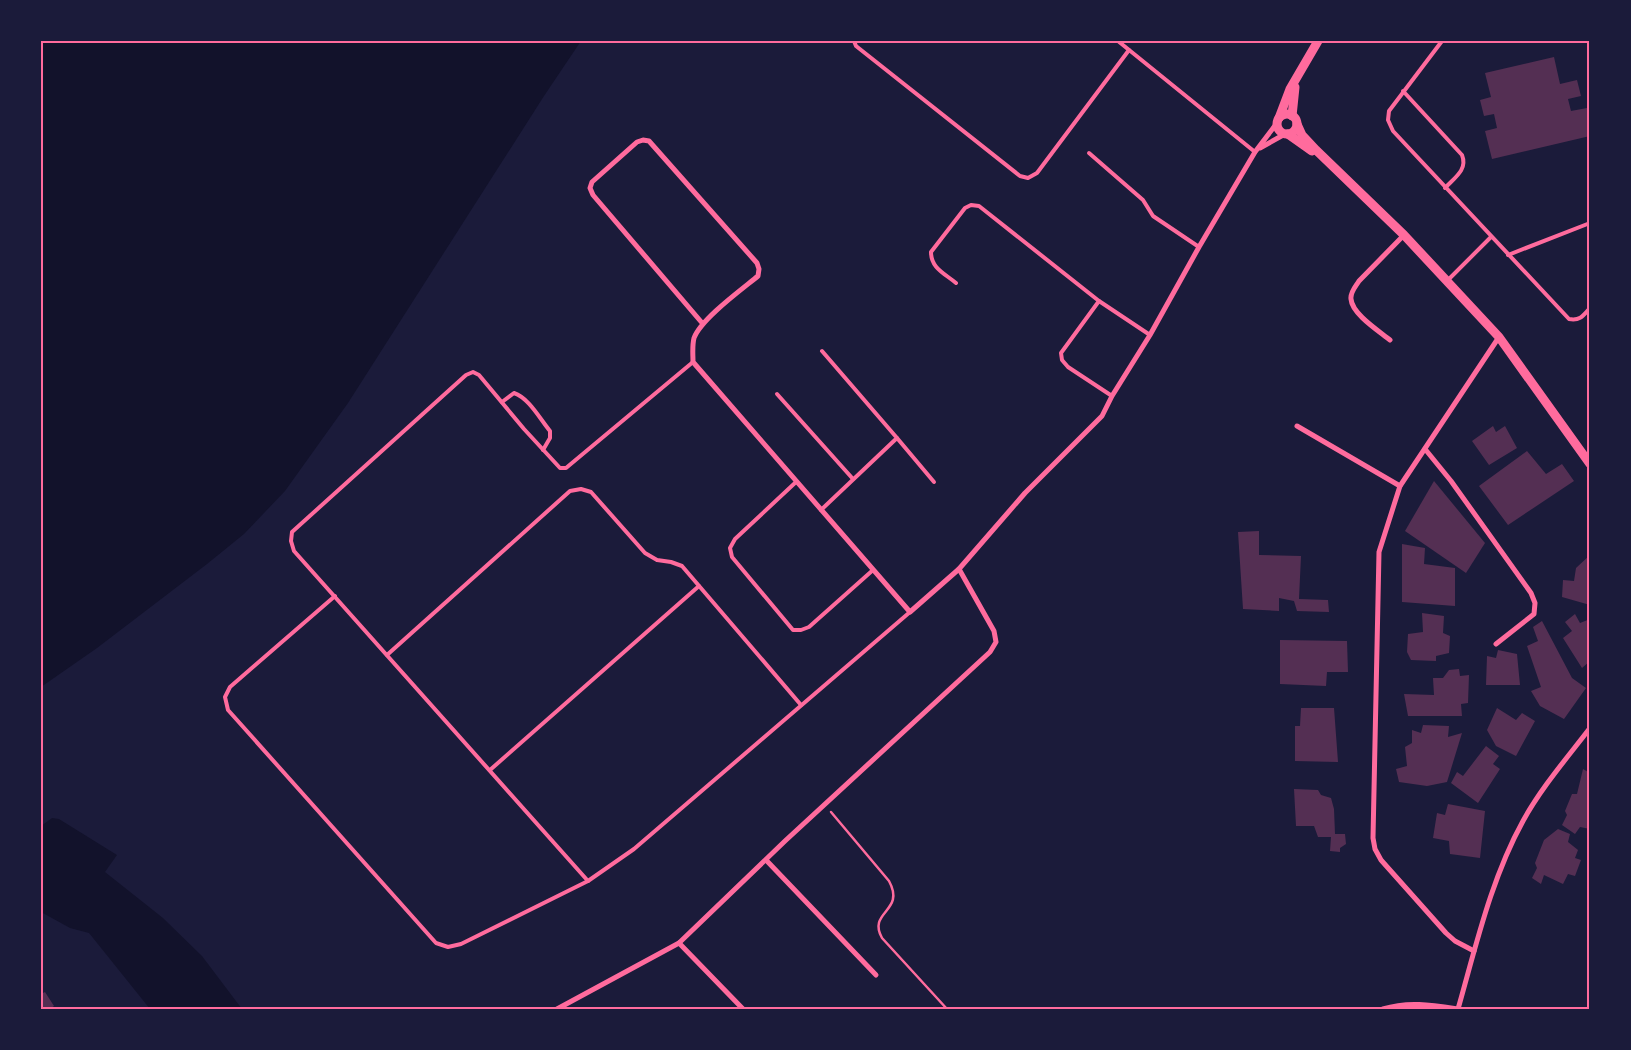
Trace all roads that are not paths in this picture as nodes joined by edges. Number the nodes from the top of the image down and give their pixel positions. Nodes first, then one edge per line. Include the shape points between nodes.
1 (854, 41) edge
2 (1118, 41) edge
3 (1318, 41) edge
4 (1442, 41) edge
5 (1129, 50) junction
6 (1298, 77) junction
7 (1403, 91) junction
8 (1278, 120) junction
9 (1294, 120) junction
10 (1286, 134) junction
11 (1255, 152) junction
12 (1088, 153) dead end
13 (1325, 160) junction
14 (1445, 188) junction
15 (1590, 223) edge
16 (1404, 235) junction
17 (1492, 237) junction
18 (1199, 247) junction
19 (1508, 255) junction
20 (1447, 281) junction
21 (956, 283) dead end
22 (1099, 301) junction
23 (1590, 308) edge
24 (703, 324) junction
25 (1150, 335) junction
26 (1499, 337) junction
27 (1390, 340) dead end
28 (822, 351) dead end
29 (693, 362) junction
30 (777, 394) dead end
31 (1112, 396) junction
32 (502, 402) junction
33 (1297, 426) dead end
34 (897, 438) junction
35 (1424, 449) junction
36 (543, 450) junction
37 (1590, 464) edge
38 (853, 479) junction
39 (796, 482) junction
40 (934, 482) dead end
41 (1400, 486) junction
42 (821, 510) junction
43 (959, 569) junction
44 (872, 570) junction
45 (699, 586) junction
46 (335, 596) junction
47 (910, 612) junction
48 (1496, 644) dead end
49 (386, 655) junction
50 (801, 705) junction
51 (1590, 728) edge
52 (490, 770) junction
53 (766, 860) junction
54 (588, 881) junction
55 (679, 943) junction
56 (1474, 951) junction
57 (876, 975) dead end
58 (564, 1007) edge
59 (557, 1009) edge
60 (744, 1009) edge
61 (1383, 1009) edge
62 (1458, 1009) edge

1 - 5 lane via 856,46 1020,176 1028,178 1037,173
2 - 5 lane
3 - 6 street
4 - 7 lane
5 - 11 lane
6 - 8 street
6 - 9 street via 1293,98
7 - 14 lane via 1389,111 1388,120 1393,131
7 - 14 lane via 1462,155 1463,168
8 - 9 street via 1284,114
8 - 10 street via 1280,131
8 - 11 street
9 - 10 street via 1294,130
9 - 13 street via 1306,140
10 - 11 street
10 - 13 street
11 - 18 street
12 - 18 lane via 1143,200 1153,216
13 - 16 street
14 - 17 lane
15 - 19 lane
16 - 20 street
16 - 27 street via 1353,289 1351,299 1362,318
17 - 19 lane
17 - 20 lane
18 - 25 street
19 - 23 lane via 1569,319 1577,320
20 - 26 street
21 - 22 lane via 935,267 931,252 964,208 972,205 986,210
22 - 25 lane
22 - 31 lane via 1061,353 1068,367
24 - 24 street via 758,276 757,263 649,142 637,142 592,182 590,188
24 - 29 street via 692,348
25 - 31 street
26 - 35 street
26 - 37 street
28 - 34 lane
29 - 36 lane via 572,465 560,468
29 - 39 street
30 - 38 lane
31 - 43 street via 1102,416 1025,493
32 - 36 lane
32 - 36 lane via 514,394 521,396 550,431
32 - 46 lane via 479,375 473,372 466,375 292,532 294,551
33 - 41 street
34 - 38 lane
34 - 40 lane
35 - 41 street
35 - 48 street via 1472,509 1535,603 1534,614
38 - 42 lane
39 - 42 street
39 - 44 lane via 735,539 730,548 732,557 793,630 810,627
41 - 56 street via 1379,552 1373,838 1381,860 1446,934
42 - 44 street
43 - 47 street
43 - 53 street via 994,631 996,642 990,652
44 - 47 street
45 - 49 lane via 682,566 656,560 645,553 592,492 570,491
45 - 50 lane
45 - 52 lane
46 - 49 lane
46 - 54 lane via 230,687 225,697 228,710 241,725 436,943 448,947 461,944
47 - 50 lane
49 - 52 lane
50 - 54 lane via 634,849
51 - 56 street via 1523,820 1490,900
52 - 54 lane
53 - 55 street
53 - 57 street
55 - 58 street
55 - 60 street
56 - 62 street
58 - 59 street
61 - 62 street via 1418,1003

